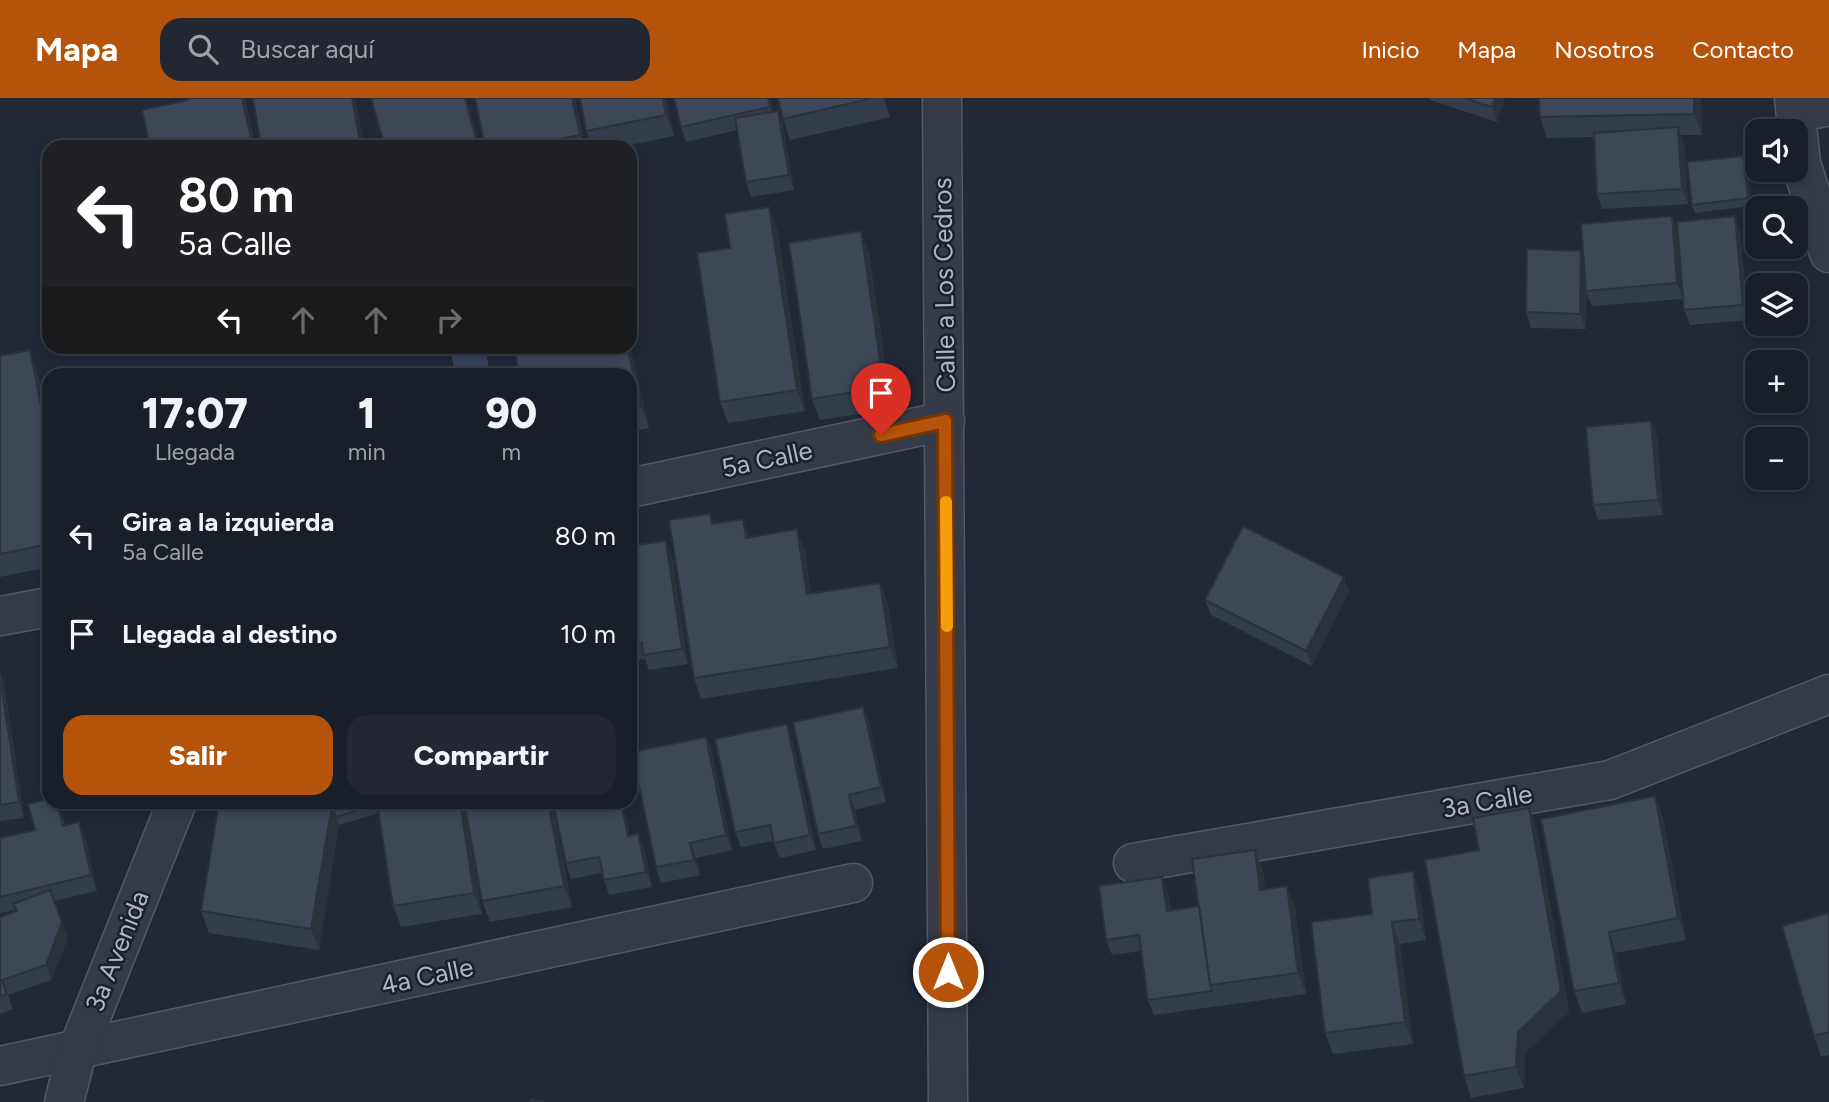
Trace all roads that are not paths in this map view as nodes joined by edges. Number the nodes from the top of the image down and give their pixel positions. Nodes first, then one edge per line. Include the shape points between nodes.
1 (942, 98) edge
2 (1806, 106) edge
3 (1829, 253) edge
4 (945, 421) junction
5 (637, 487) edge
6 (42, 608) edge
7 (0, 616) edge
8 (1829, 694) edge
9 (174, 809) edge
10 (1133, 863) dead end
11 (853, 883) dead end
12 (77, 1052) junction
13 (0, 1066) edge
14 (64, 1102) edge
15 (948, 1102) edge

1 - 4 street, Calle a Los Cedros
2 - 3 street via 1801,163
4 - 5 street, 5a Calle
4 - 15 street, Calle a Los Cedros
6 - 7 street
8 - 10 street, 3a Calle via 1610,780
9 - 12 street, 3a Avenida
11 - 12 street, 4a Calle
12 - 13 street, 4a Calle
12 - 14 street, 3a Avenida

